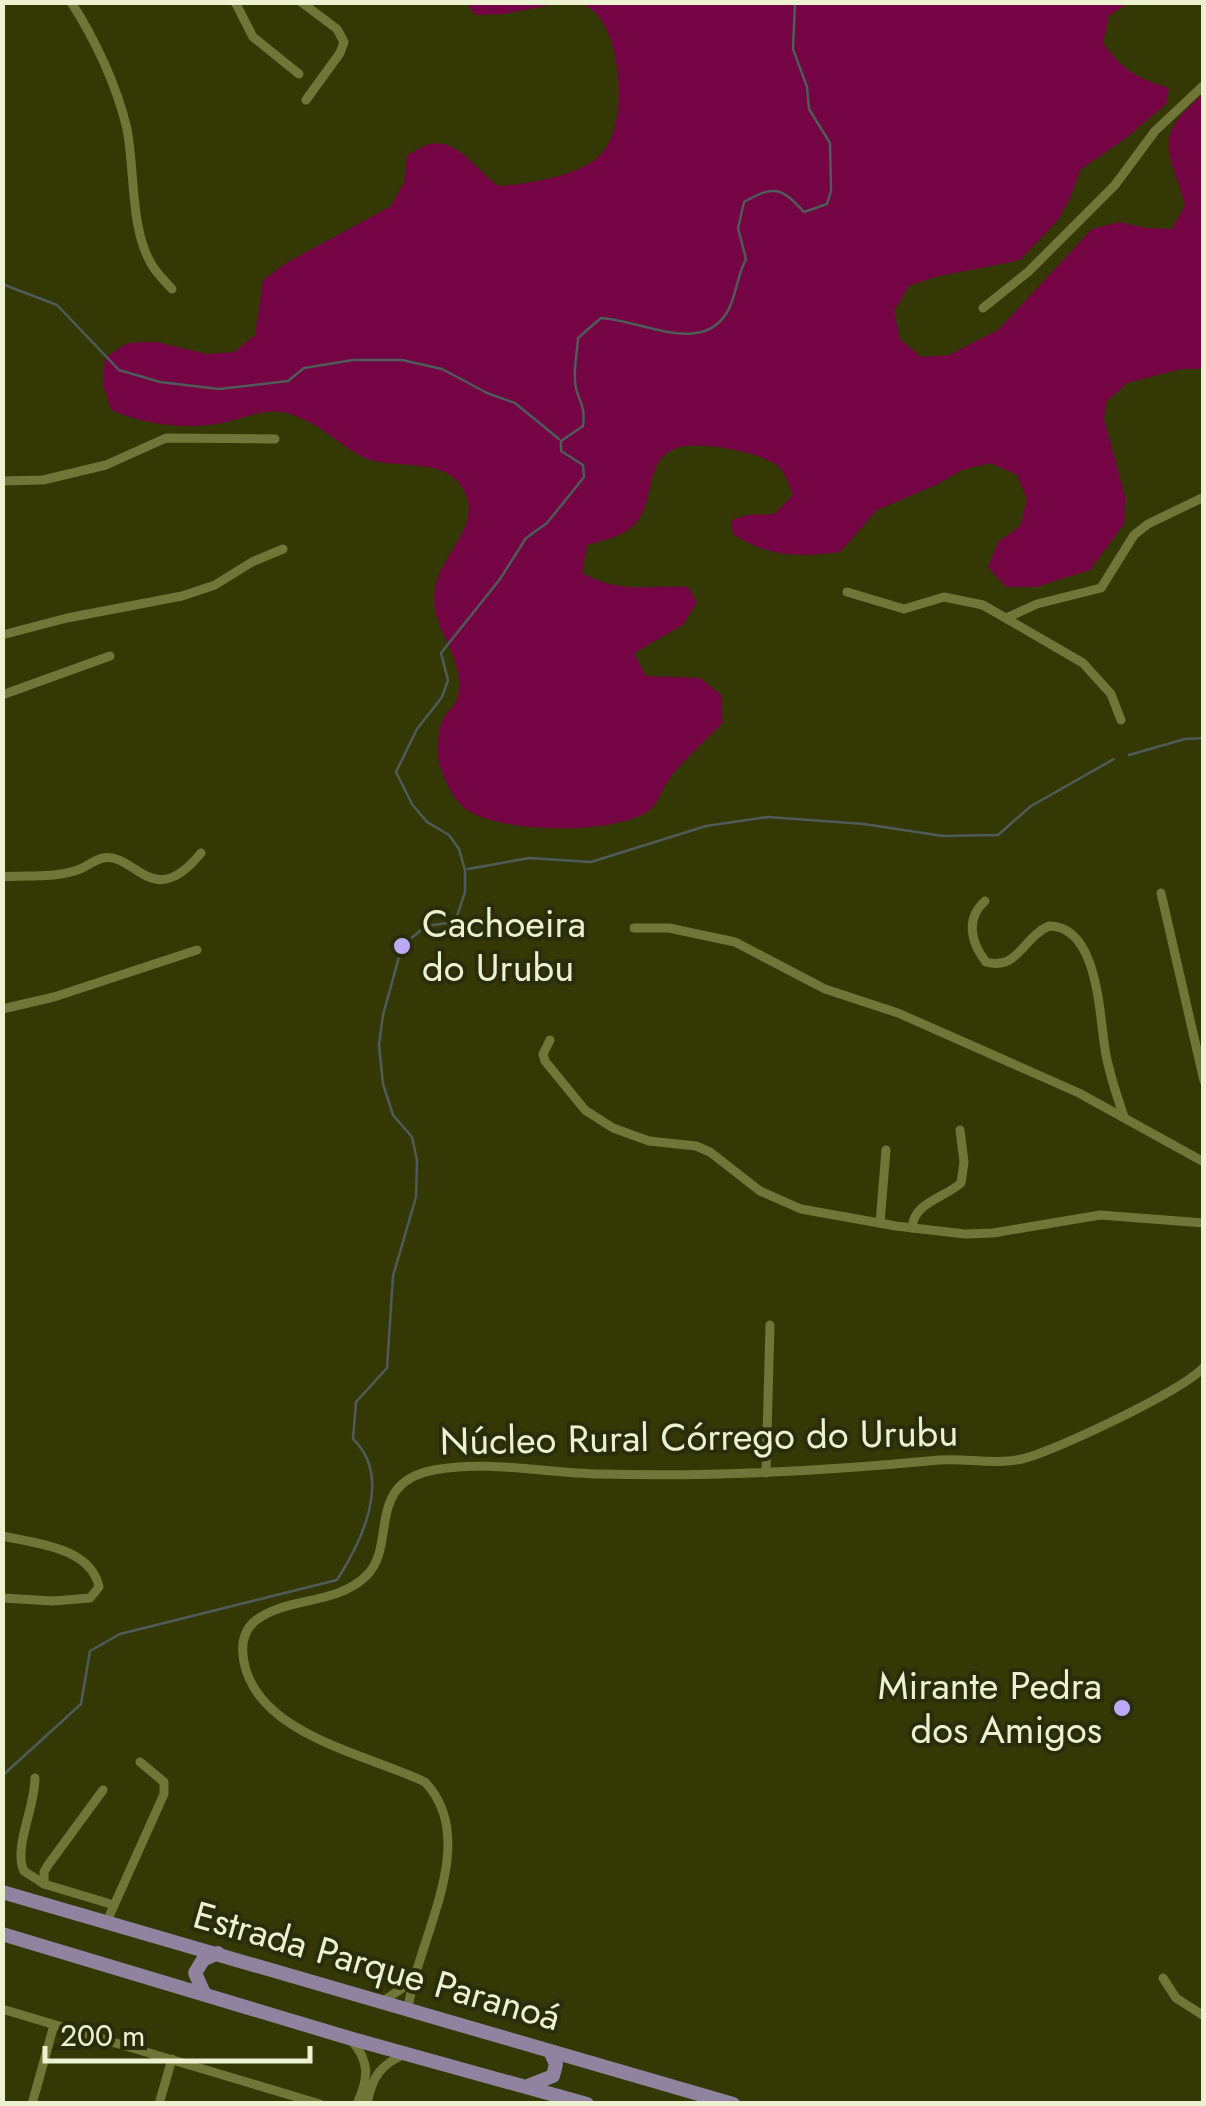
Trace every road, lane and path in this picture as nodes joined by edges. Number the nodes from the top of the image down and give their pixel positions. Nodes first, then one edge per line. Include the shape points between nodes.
1 (70, 2) edge
2 (235, 2) edge
3 (301, 2) edge
4 (299, 74) dead end
5 (1204, 85) edge
6 (306, 100) dead end
7 (172, 289) dead end
8 (983, 308) dead end
9 (275, 440) dead end
10 (2, 481) edge
11 (1204, 497) edge
12 (282, 549) dead end
13 (847, 592) dead end
14 (1006, 618) junction
15 (2, 636) edge
16 (110, 656) dead end
17 (2, 694) edge
18 (1121, 720) dead end
19 (201, 853) dead end
20 (2, 877) edge
21 (1160, 893) dead end
22 (986, 901) dead end
23 (634, 928) dead end
24 (197, 950) dead end
25 (2, 1010) edge
26 (550, 1040) dead end
27 (1204, 1081) edge
28 (1124, 1116) junction
29 (960, 1130) dead end
30 (886, 1150) dead end
31 (1204, 1162) edge
32 (880, 1223) junction
33 (1204, 1223) edge
34 (912, 1228) junction
35 (770, 1325) dead end
36 (1204, 1367) edge
37 (766, 1473) junction
38 (2, 1536) edge
39 (2, 1598) edge
40 (140, 1762) dead end
41 (35, 1778) dead end
42 (103, 1790) dead end
43 (44, 1884) junction
44 (2, 1892) edge
45 (114, 1904) junction
46 (107, 1921) junction
47 (2, 1934) edge
48 (218, 1953) junction
49 (1163, 1978) dead end
50 (411, 1982) junction
51 (204, 1993) junction
52 (382, 2002) junction
53 (2, 2009) edge
54 (408, 2010) junction
55 (1204, 2016) edge
56 (54, 2025) junction
57 (349, 2038) junction
58 (550, 2051) junction
59 (407, 2054) junction
60 (172, 2059) junction
61 (524, 2086) junction
62 (290, 2099) edge
63 (32, 2104) edge
64 (159, 2104) edge
65 (320, 2104) edge
66 (357, 2104) edge
67 (367, 2104) edge
68 (587, 2104) edge
69 (733, 2104) edge

1 - 7 street via 121,109 143,246
2 - 4 street via 253,38
3 - 6 street via 344,42
5 - 8 street via 1155,131 1115,185
9 - 10 street via 166,438 106,465 43,480
11 - 14 street via 1134,534 1100,588
12 - 15 street via 182,596
13 - 14 street via 904,608 953,598
14 - 18 street via 1083,663 1111,694
16 - 17 street
19 - 20 street via 165,879 150,880 106,858 68,873
21 - 27 street
22 - 28 street via 972,919 972,933 986,962 1006,964 1048,926 1069,931 1076,941 1097,982 1106,1054
23 - 28 street via 735,942 825,989 898,1013
24 - 25 street
26 - 32 street via 545,1061 585,1110 613,1128 710,1152 784,1203
28 - 31 street
29 - 34 street via 960,1183 919,1208
30 - 32 street
32 - 34 street
33 - 34 street via 1100,1214 992,1234
35 - 37 street
36 - 37 street, Núcleo Rural Córrego do Urubu via 1156,1398 1018,1460
37 - 50 street, Núcleo Rural Córrego do Urubu via 484,1468 416,1475 390,1502 364,1578 328,1597 271,1612 246,1631 247,1675 276,1714 425,1782 438,1796 447,1825 446,1868
38 - 39 street via 78,1559 99,1587 78,1601
40 - 45 street via 164,1782 164,1794
41 - 43 street via 19,1855 24,1871
42 - 43 street via 48,1865
43 - 45 street
44 - 46 main road, Estrada Parque Paranoá
45 - 46 street
46 - 48 main road, Estrada Parque Paranoá
47 - 51 main road, Estrada Parque Paranoá
48 - 51 main road via 195,1973
48 - 52 main road, Estrada Parque Paranoá
49 - 55 street via 1176,1998
50 - 52 street
50 - 54 street, Núcleo Rural Córrego do Urubu
51 - 57 main road, Estrada Parque Paranoá
52 - 54 main road, Estrada Parque Paranoá
53 - 56 street
54 - 58 main road, Estrada Parque Paranoá
56 - 60 street
56 - 63 street
57 - 59 main road, Estrada Parque Paranoá
57 - 66 street via 368,2069
58 - 61 main road via 553,2076
58 - 69 main road, Estrada Parque Paranoá
59 - 61 main road, Estrada Parque Paranoá
59 - 67 street via 380,2068
60 - 62 street
60 - 64 street
61 - 68 main road, Estrada Parque Paranoá
62 - 65 street

